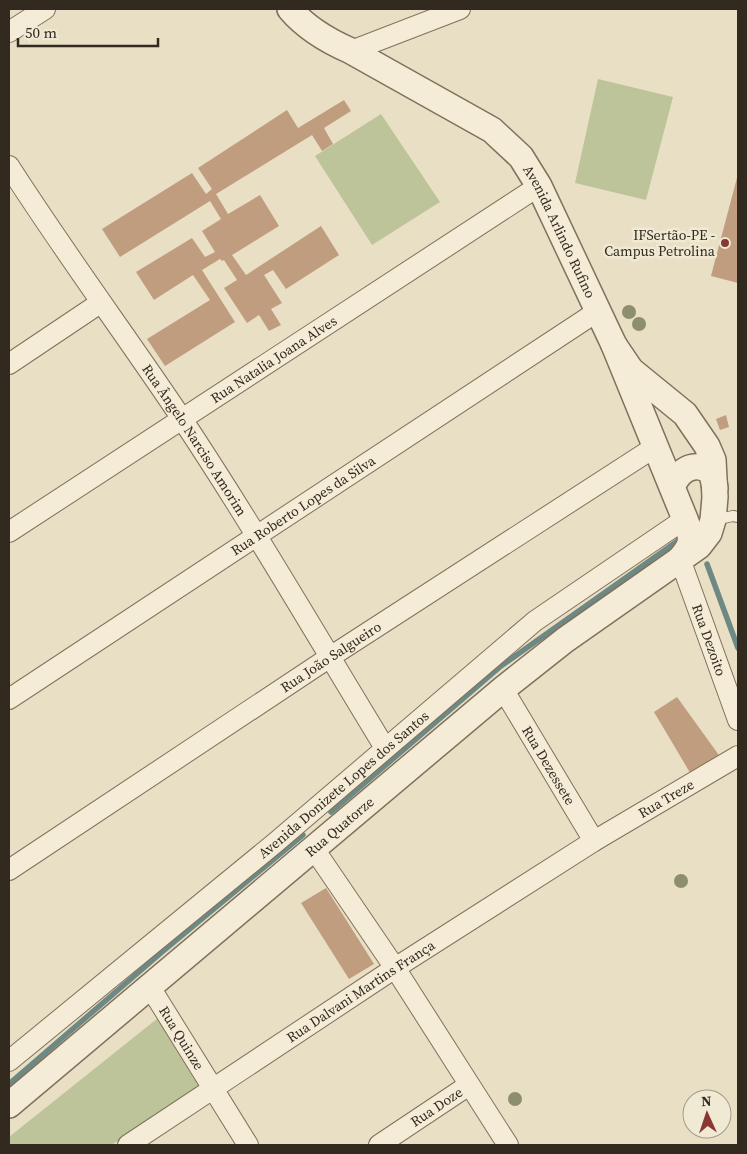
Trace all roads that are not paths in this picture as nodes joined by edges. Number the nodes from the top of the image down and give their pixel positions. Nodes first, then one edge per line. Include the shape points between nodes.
1 (45, 9) edge
2 (290, 9) edge
3 (460, 9) edge
4 (9, 32) edge
5 (351, 50) junction
6 (9, 166) edge
7 (539, 186) junction
8 (16, 193) edge
9 (100, 303) junction
10 (598, 311) junction
11 (614, 345) junction
12 (9, 364) edge
13 (182, 419) junction
14 (655, 447) junction
15 (672, 486) junction
16 (715, 488) junction
17 (738, 517) edge
18 (685, 519) junction
19 (713, 520) junction
20 (9, 532) edge
21 (256, 536) junction
22 (680, 559) junction
23 (330, 657) junction
24 (503, 689) junction
25 (9, 699) edge
26 (738, 720) edge
27 (386, 748) junction
28 (738, 756) edge
29 (309, 814) junction
30 (594, 841) junction
31 (321, 843) junction
32 (9, 870) edge
33 (395, 968) junction
34 (150, 987) junction
35 (9, 1061) edge
36 (469, 1085) junction
37 (214, 1089) junction
38 (9, 1105) edge
39 (128, 1145) edge
40 (248, 1145) edge
41 (379, 1145) edge
42 (508, 1145) edge

1 - 4 street
2 - 5 street, Avenida Arlindo Rufino via 330,42
3 - 5 street
5 - 7 street, Avenida Arlindo Rufino via 492,130 520,157
6 - 8 street, Rua Ângelo Narciso Amorim
7 - 10 street, Avenida Arlindo Rufino
7 - 13 street, Rua Natalia Joana Alves
8 - 9 street, Rua Ângelo Narciso Amorim
9 - 12 street
9 - 13 street, Rua Ângelo Narciso Amorim
10 - 11 street, Avenida Arlindo Rufino
10 - 21 street, Rua Roberto Lopes da Silva
11 - 14 street, Avenida Arlindo Rufino
11 - 16 street via 631,370 685,414 713,460
13 - 20 street, Rua Natalia Joana Alves
13 - 21 street, Rua Ângelo Narciso Amorim
14 - 15 street, Avenida Arlindo Rufino
14 - 23 street, Rua João Salgueiro
15 - 16 street via 683,471 700,467 712,474
15 - 18 street, Avenida Arlindo Rufino
16 - 19 street
17 - 19 lane
18 - 22 street, Avenida Arlindo Rufino via 691,544
18 - 27 street, Avenida Donizete Lopes dos Santos via 535,621
19 - 22 street, Rua Quatorze via 709,533 699,546
21 - 23 street, Rua Ângelo Narciso Amorim
21 - 25 street, Rua Roberto Lopes da Silva
22 - 24 street, Rua Quatorze via 565,640
22 - 26 street, Rua Dezoito
23 - 27 street, Rua Ângelo Narciso Amorim
23 - 32 street, Rua João Salgueiro
24 - 30 street, Rua Dezessete
24 - 31 street, Rua Quatorze
27 - 29 street, Avenida Donizete Lopes dos Santos
28 - 30 street, Rua Treze
29 - 31 street
29 - 35 street, Avenida Donizete Lopes dos Santos
30 - 33 street, Rua Dalvani Martins França
31 - 33 street
31 - 34 street, Rua Quatorze
33 - 36 street
33 - 37 street, Rua Dalvani Martins França
34 - 37 street, Rua Quinze
34 - 38 street, Rua Quatorze
36 - 41 street, Rua Doze
36 - 42 street
37 - 39 street, Rua Dalvani Martins França
37 - 40 street, Rua Quinze

